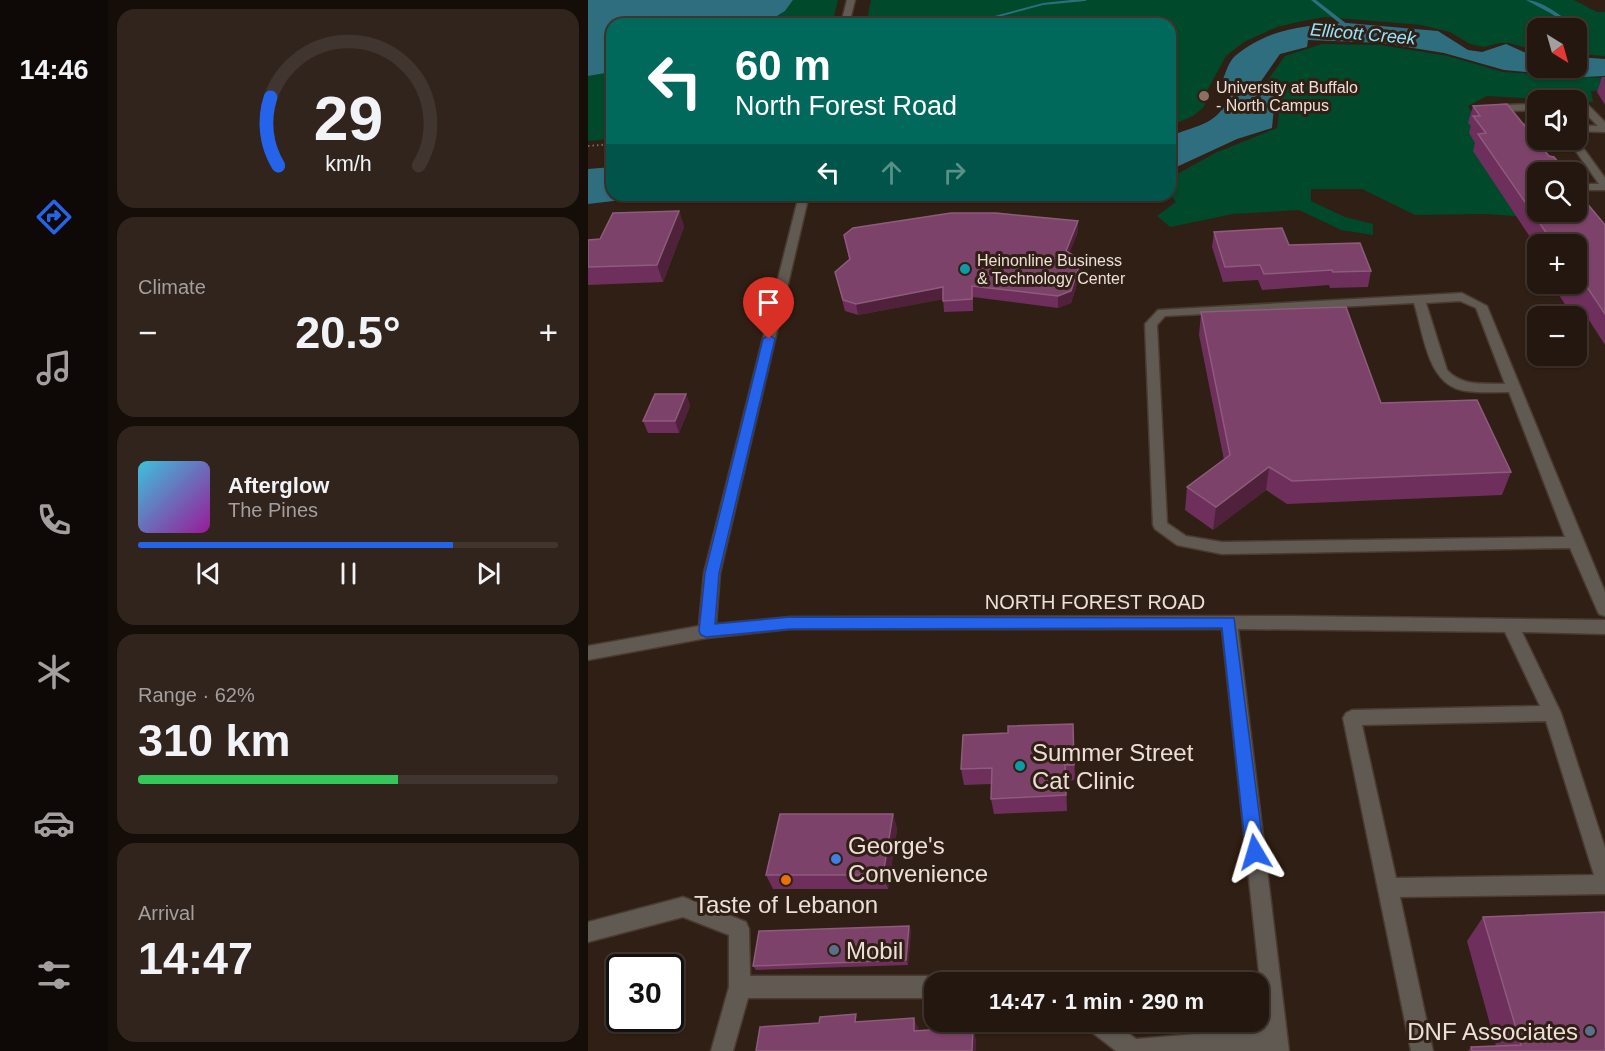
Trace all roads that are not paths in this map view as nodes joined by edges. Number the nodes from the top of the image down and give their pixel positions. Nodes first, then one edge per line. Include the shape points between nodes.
1 (851, 0) edge
2 (846, 18) edge
3 (1527, 107) edge
4 (1587, 109) edge
5 (1515, 127) junction
6 (1527, 128) edge
7 (1587, 128) edge
8 (1605, 128) edge
9 (1522, 136) edge
10 (1580, 150) edge
11 (1605, 186) edge
12 (1587, 187) edge
13 (803, 201) edge
14 (1419, 299) junction
15 (1513, 387) junction
16 (1575, 542) junction
17 (1605, 610) edge
18 (1229, 622) junction
19 (1511, 627) junction
20 (1605, 627) edge
21 (706, 631) junction
22 (588, 654) edge
23 (1552, 713) junction
24 (1605, 878) edge
25 (1605, 884) edge
26 (1388, 888) junction
27 (588, 932) edge
28 (740, 987) junction
29 (924, 987) edge
30 (1109, 1032) edge
31 (1277, 1045) edge
32 (1130, 1050) edge
33 (722, 1051) edge
34 (1422, 1051) edge

1 - 2 street
3 - 5 street via 1502,108
4 - 8 street
5 - 6 street
5 - 9 street
7 - 8 street
10 - 11 street
11 - 12 street
13 - 21 street via 712,573
14 - 15 street via 1462,297 1481,306
14 - 15 street via 1441,371 1450,381 1466,387
14 - 16 street via 1162,313 1151,324 1160,525 1182,541 1222,548
15 - 16 street
16 - 17 street
18 - 19 street, NORTH FOREST ROAD
18 - 21 street, NORTH FOREST ROAD via 790,623
18 - 31 street
19 - 20 street, NORTH FOREST ROAD
19 - 23 street
21 - 22 street, NORTH FOREST ROAD
23 - 24 street
23 - 26 street via 1352,718
25 - 26 street
26 - 34 street
27 - 28 street via 683,907 739,929
28 - 29 street
28 - 33 street
30 - 32 street
31 - 32 street

